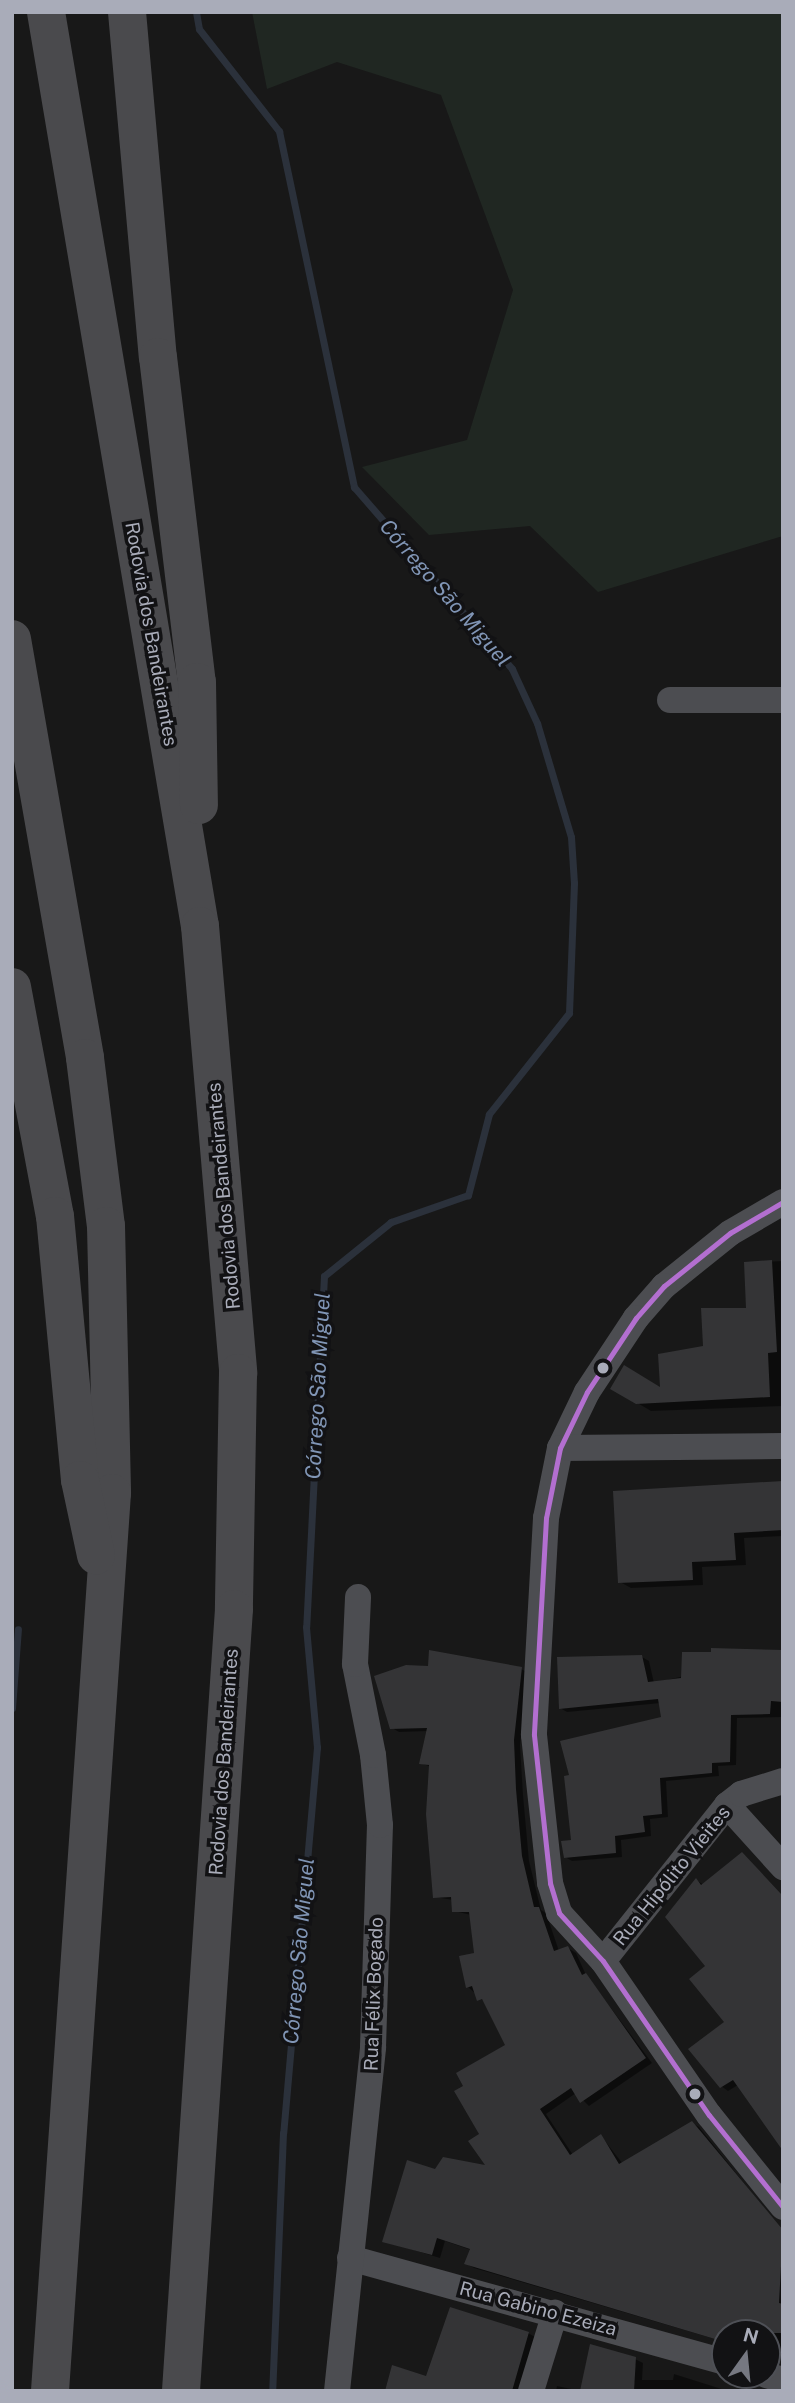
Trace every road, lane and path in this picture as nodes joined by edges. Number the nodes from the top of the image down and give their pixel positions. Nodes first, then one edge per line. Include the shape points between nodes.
1 (46, 12) edge
2 (127, 12) edge
3 (12, 639) edge
4 (670, 700) dead end
5 (783, 700) edge
6 (200, 926) junction
7 (12, 986) edge
8 (783, 1202) edge
9 (783, 1446) edge
10 (561, 1448) junction
11 (106, 1597) junction
12 (358, 1597) dead end
13 (783, 1781) edge
14 (727, 1805) junction
15 (783, 1867) edge
16 (603, 1961) junction
17 (783, 2207) edge
18 (350, 2258) junction
19 (555, 2313) junction
20 (711, 2358) edge
21 (50, 2391) edge
22 (181, 2391) edge
23 (337, 2391) edge
24 (531, 2391) edge

1 - 6 highway, Rodovia dos Bandeirantes
2 - 6 highway via 158,357 197,682
3 - 11 highway via 85,1058 106,1226 112,1493
4 - 5 street
6 - 22 highway, Rodovia dos Bandeirantes via 225,1185 238,1387 234,1609
7 - 11 highway via 55,1216 79,1480
8 - 10 street via 730,1233 664,1286 636,1318 587,1392
9 - 10 street
10 - 16 street via 546,1518 534,1735 536,1778 559,1913
11 - 21 highway
12 - 18 street, Rua Félix Bogado via 355,1664 373,1755 380,1825 373,2047
13 - 14 street, Rua Hipólito Vieites via 741,1794
14 - 15 street
14 - 16 street, Rua Hipólito Vieites
16 - 17 street via 709,2115
18 - 19 street, Rua Gabino Ezeiza
18 - 23 street, Rua Félix Bogado
19 - 20 street, Rua Gabino Ezeiza
19 - 24 street

